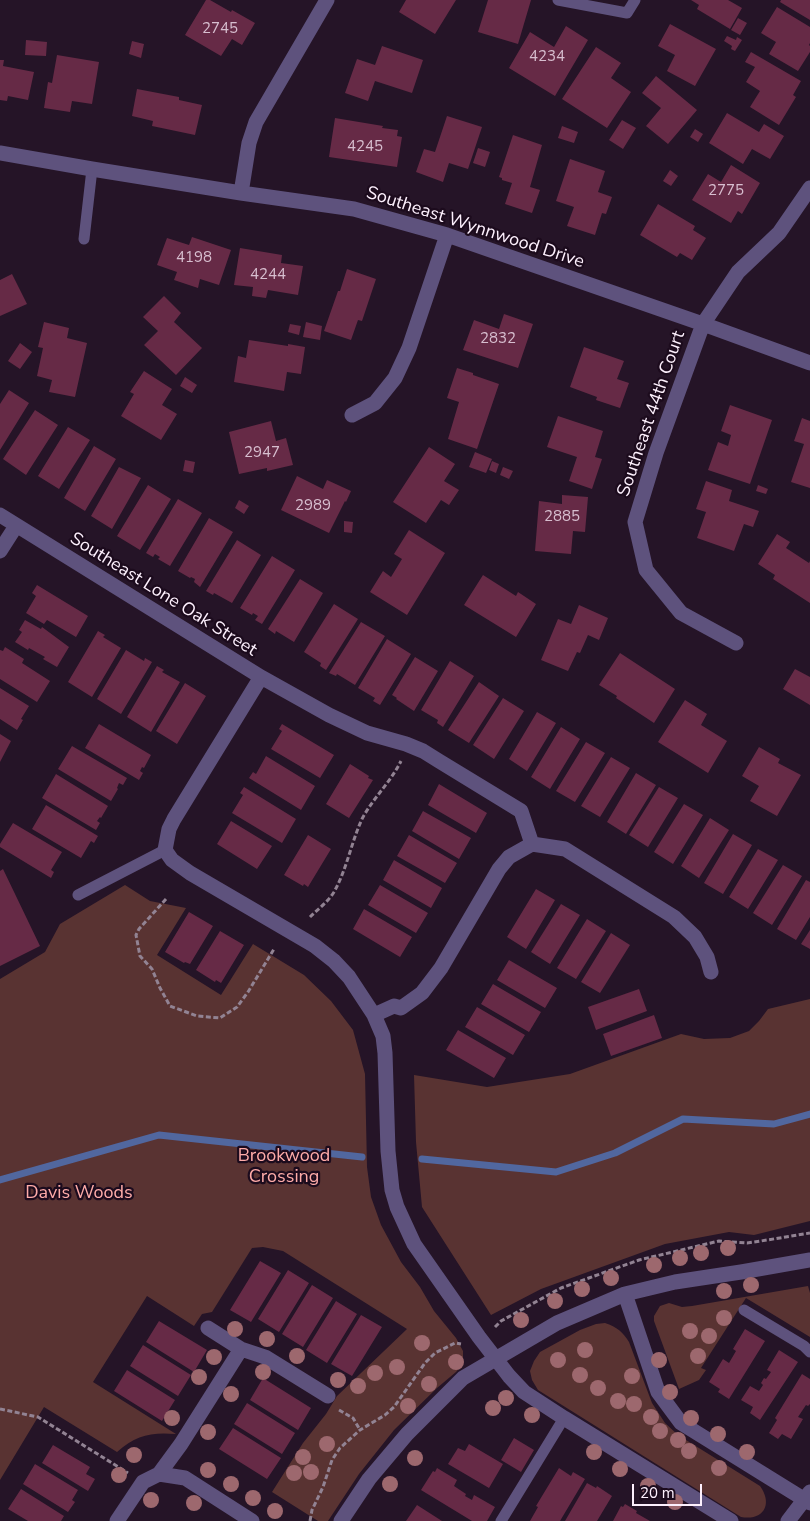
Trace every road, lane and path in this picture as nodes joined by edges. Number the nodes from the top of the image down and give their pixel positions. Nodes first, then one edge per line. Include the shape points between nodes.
1 (326, 0) edge
2 (558, 0) edge
3 (635, 0) edge
4 (0, 153) edge
5 (92, 170) junction
6 (810, 188) edge
7 (241, 193) junction
8 (447, 235) junction
9 (84, 239) dead end
10 (704, 324) junction
11 (810, 362) edge
12 (352, 415) dead end
13 (0, 515) edge
14 (16, 526) junction
15 (0, 552) edge
16 (736, 643) dead end
17 (261, 677) junction
18 (402, 761) dead end
19 (532, 844) junction
20 (165, 850) junction
21 (78, 895) dead end
22 (166, 899) dead end
23 (310, 917) dead end
24 (274, 949) dead end
25 (711, 972) dead end
26 (374, 1015) junction
27 (810, 1260) edge
28 (625, 1294) junction
29 (744, 1310) dead end
30 (208, 1328) dead end
31 (241, 1349) junction
32 (810, 1352) edge
33 (495, 1359) junction
34 (328, 1396) joint
35 (0, 1409) edge
36 (564, 1418) junction
37 (360, 1430) dead end
38 (159, 1474) junction
39 (143, 1482) junction
40 (808, 1498) edge
41 (117, 1521) edge
42 (252, 1521) edge
43 (341, 1521) edge
44 (501, 1521) edge
45 (731, 1521) edge
46 (788, 1521) edge

1 - 7 street via 256,122
2 - 3 lane via 627,13
4 - 5 street, Southeast Wynnwood Drive
5 - 7 street, Southeast Wynnwood Drive
5 - 9 lane
6 - 10 street, Southeast 44th Court via 779,233 738,272
7 - 8 street, Southeast Wynnwood Drive via 354,208
8 - 10 street, Southeast Wynnwood Drive
8 - 12 street via 409,348 395,378 374,403
10 - 11 street, Southeast Wynnwood Drive
10 - 16 street, Southeast 44th Court via 656,452 635,522 646,570 681,612
13 - 14 street, Southeast Lone Oak Street
14 - 15 street
14 - 17 street, Southeast Lone Oak Street
17 - 19 street via 360,730 423,751 521,811
17 - 20 street, Southeast Lone Oak Street via 174,819
18 - 23 path via 363,818 334,892
19 - 25 street via 565,849 674,917 695,937 707,957
19 - 26 street via 509,856 441,968 422,993 401,1008 394,1006
20 - 21 lane
20 - 26 street via 172,860 190,873 315,946 334,961 349,977
22 - 24 path via 136,935 140,956 152,969 170,1006 197,1016 220,1018 237,1007
26 - 33 street via 383,1036 385,1052 388,1151 397,1207 414,1244
27 - 28 street via 675,1282
28 - 33 street via 557,1323
28 - 40 street via 658,1392 681,1423
29 - 32 lane
30 - 31 street
31 - 34 street via 265,1357
31 - 38 street
33 - 36 street via 524,1392
33 - 43 street via 463,1378 407,1434 369,1479
34 - 37 path via 330,1404 353,1418
35 - 39 path via 38,1417
36 - 44 lane
36 - 45 street
38 - 39 street
38 - 42 street via 185,1478
39 - 41 street
40 - 46 street

